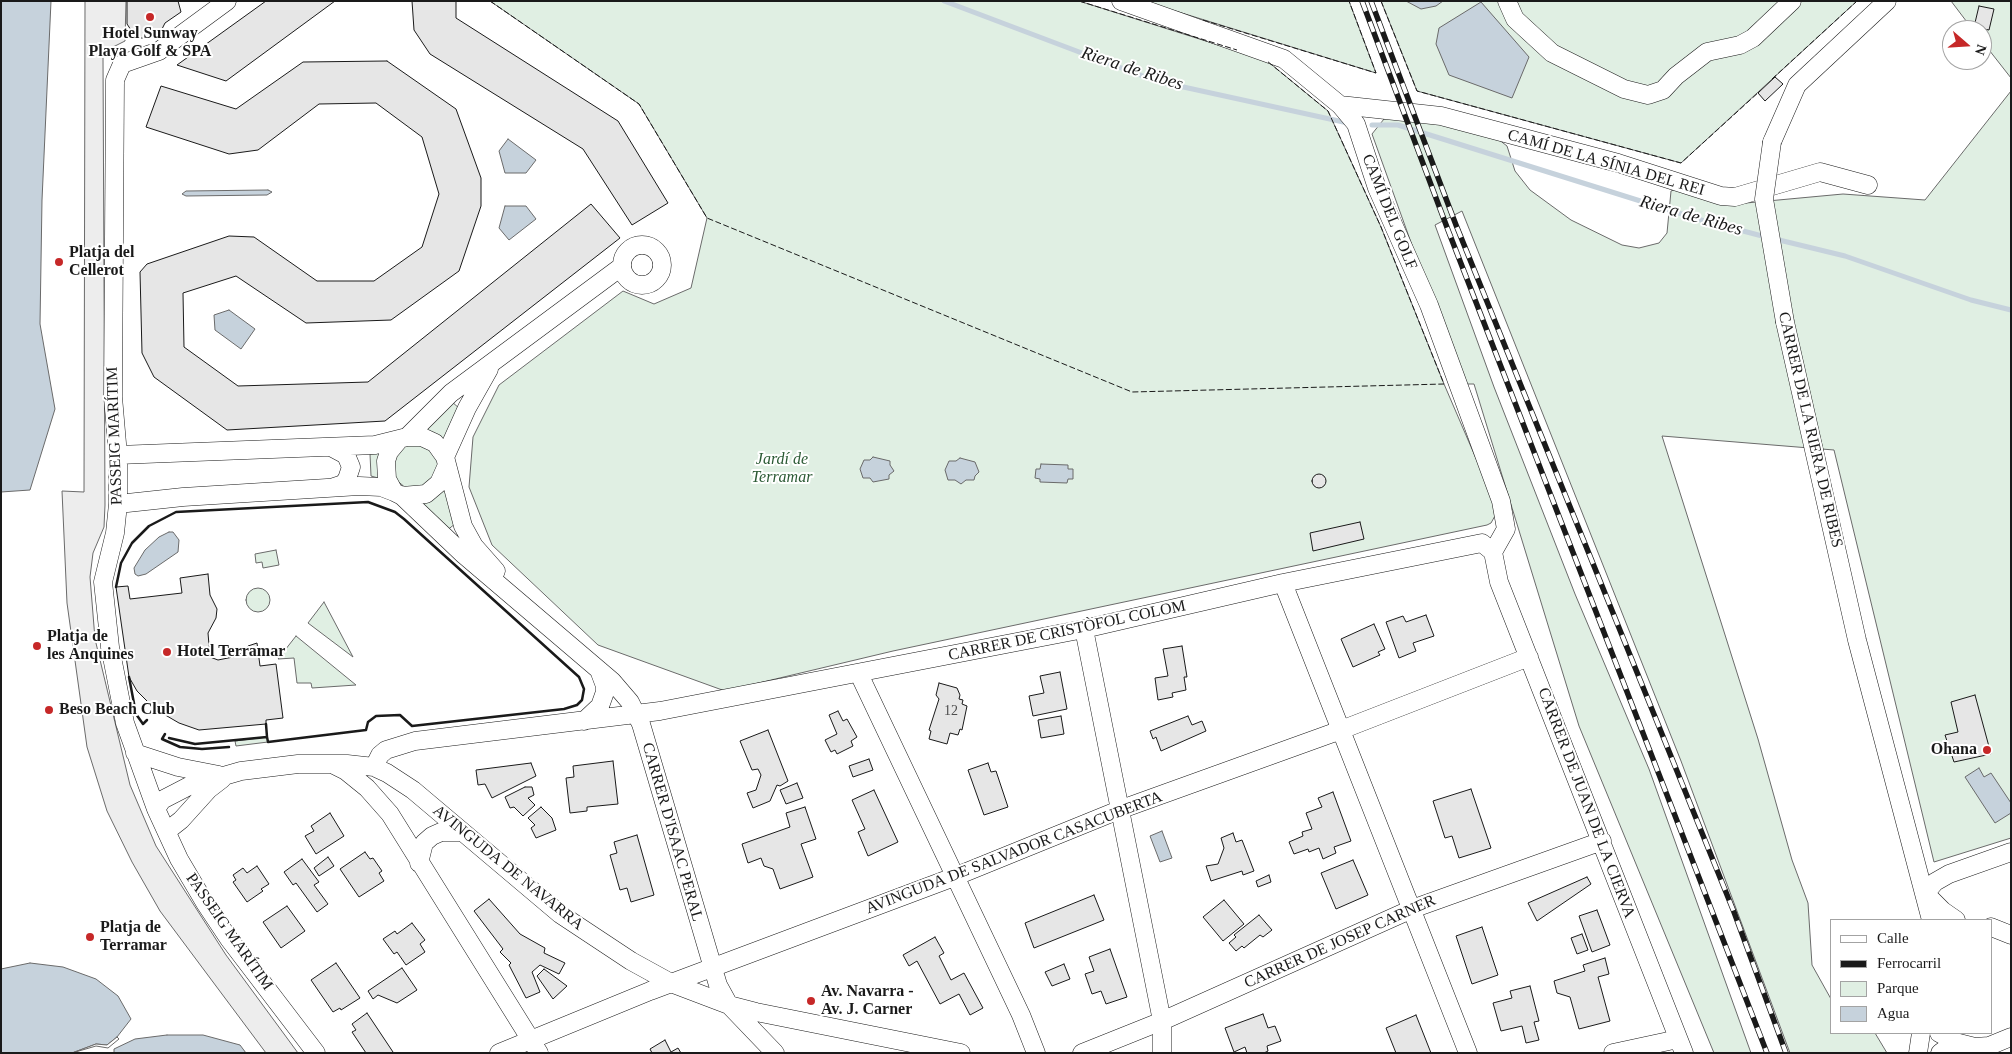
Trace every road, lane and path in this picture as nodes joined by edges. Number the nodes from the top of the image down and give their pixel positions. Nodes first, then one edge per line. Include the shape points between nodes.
1 (227, 1) edge
2 (1121, 1) edge
3 (1507, 1) edge
4 (1792, 1) edge
5 (1886, 1) edge
6 (1340, 105) junction
7 (1868, 186) dead end
8 (621, 267) dead end
9 (500, 357) junction
10 (403, 438) junction
11 (330, 447) junction
12 (118, 455) junction
13 (446, 461) junction
14 (334, 488) junction
15 (397, 494) junction
16 (118, 504) junction
17 (1493, 552) junction
18 (1283, 583) junction
19 (527, 608) junction
20 (1084, 629) junction
21 (1529, 656) junction
22 (599, 670) junction
23 (860, 674) junction
24 (636, 715) junction
25 (584, 721) junction
26 (1341, 730) junction
27 (135, 753) junction
28 (332, 764) junction
29 (374, 767) junction
30 (228, 774) junction
31 (156, 809) junction
32 (1119, 810) junction
33 (166, 831) junction
34 (461, 832) junction
35 (1602, 841) junction
36 (2011, 852) edge
37 (419, 863) junction
38 (954, 876) junction
39 (1925, 894) junction
40 (1412, 909) junction
41 (1931, 919) edge
42 (1954, 919) edge
43 (2011, 920) edge
44 (1992, 927) edge
45 (2011, 935) edge
46 (711, 968) junction
47 (671, 984) junction
48 (729, 1005) junction
49 (1162, 1021) junction
50 (1921, 1034) edge
51 (1941, 1034) edge
52 (2011, 1037) edge
53 (1955, 1042) junction
54 (535, 1046) edge
55 (1681, 1046) edge
56 (1979, 1050) edge
57 (316, 1053) edge
58 (499, 1053) edge
59 (776, 1053) edge
60 (961, 1053) edge
61 (1036, 1053) edge
62 (1082, 1053) edge
63 (1162, 1053) edge
64 (1468, 1053) edge
65 (1613, 1053) edge
66 (1918, 1053) edge
67 (1940, 1053) edge

1 - 12 street, PASSEIG MARÍTIM via 158,51 122,64 115,80 113,397
2 - 6 street, CAMÍ DEL GOLF via 1284,59
3 - 4 street via 1515,19 1552,52 1624,89 1648,95 1663,90 1708,52 1740,45 1753,38
5 - 39 street, CARRER DE LA RIERA DE RIBES, bridge via 1797,85 1772,142 1764,199 1785,322 1857,640
6 - 7 street, CAMÍ DE LA SÍNIA DEL REI via 1441,116 1721,196 1735,197 1820,172
6 - 17 street, CAMÍ DEL GOLF via 1356,124 1377,188 1429,305 1501,501 1506,529
8 - 9 street
9 - 10 street via 451,393
9 - 13 street via 480,383
10 - 11 street via 375,445
10 - 13 street via 429,439 438,446
10 - 15 street via 389,452 386,461 387,479
11 - 12 street
11 - 14 street via 346,455 351,467 343,484
12 - 16 street, PASSEIG MARÍTIM
13 - 15 street via 443,478 434,490 421,495
13 - 19 street, CARRER D'ISAAC PERAL via 463,526
14 - 15 street via 375,487
14 - 16 street
15 - 19 street, CARRER D'ISAAC PERAL
16 - 27 street, PASSEIG MARÍTIM via 115,533 103,582 110,647 125,723
17 - 18 street, CARRER DE CRISTÒFOL COLOM via 1482,543
17 - 21 street, CARRER DE JUAN DE LA CIERVA via 1499,582
18 - 20 street, CARRER DE CRISTÒFOL COLOM
18 - 26 street
19 - 22 street, CARRER D'ISAAC PERAL
20 - 23 street, CARRER DE CRISTÒFOL COLOM
20 - 32 street
21 - 26 street, AVINGUDA DE SALVADOR CASACUBERTA
21 - 35 street, CARRER DE JUAN DE LA CIERVA
22 - 24 street, CARRER D'ISAAC PERAL via 623,692
22 - 25 street via 606,686 605,692 600,706
23 - 24 street, CARRER DE CRISTÒFOL COLOM
23 - 38 street
24 - 25 street, CARRER DE CRISTÒFOL COLOM
24 - 46 street, CARRER D'ISAAC PERAL
25 - 29 street, CARRER DE CRISTÒFOL COLOM via 407,742 380,755
26 - 32 street, AVINGUDA DE SALVADOR CASACUBERTA
26 - 40 street
27 - 30 street via 178,768
27 - 31 street, PASSEIG MARÍTIM
28 - 29 street
28 - 30 street via 280,766
28 - 37 street via 346,771 380,802 398,824
29 - 34 street, AVINGUDA DE NAVARRA via 403,783
30 - 31 street via 169,795
30 - 33 street
31 - 33 street, PASSEIG MARÍTIM
32 - 38 street, AVINGUDA DE SALVADOR CASACUBERTA
32 - 49 street
33 - 57 street, PASSEIG MARÍTIM via 188,875 229,939
34 - 37 street via 441,832 432,836 424,843
34 - 47 street, AVINGUDA DE NAVARRA via 560,914
35 - 40 street, CARRER DE JOSEP CARNER
35 - 55 street, CARRER DE JUAN DE LA CIERVA
36 - 39 street via 1949,874 1935,882
37 - 54 street
38 - 46 street, AVINGUDA DE SALVADOR CASACUBERTA
38 - 61 street via 1022,1015
39 - 41 street, CARRER DE LA RIERA DE RIBES
39 - 42 street
40 - 49 street, CARRER DE JOSEP CARNER
40 - 64 street
43 - 44 street
44 - 45 street
46 - 47 street, AVINGUDA DE SALVADOR CASACUBERTA
46 - 48 street, CARRER D'ISAAC PERAL
47 - 48 street, AVINGUDA DE NAVARRA
47 - 54 street, AVINGUDA DE SALVADOR CASACUBERTA
48 - 59 street
48 - 60 street, AVINGUDA DE NAVARRA
49 - 62 street, CARRER DE JOSEP CARNER
49 - 63 street
50 - 66 street
51 - 53 street
52 - 56 street
53 - 56 street
53 - 67 street
54 - 58 street, AVINGUDA DE SALVADOR CASACUBERTA
55 - 65 street

